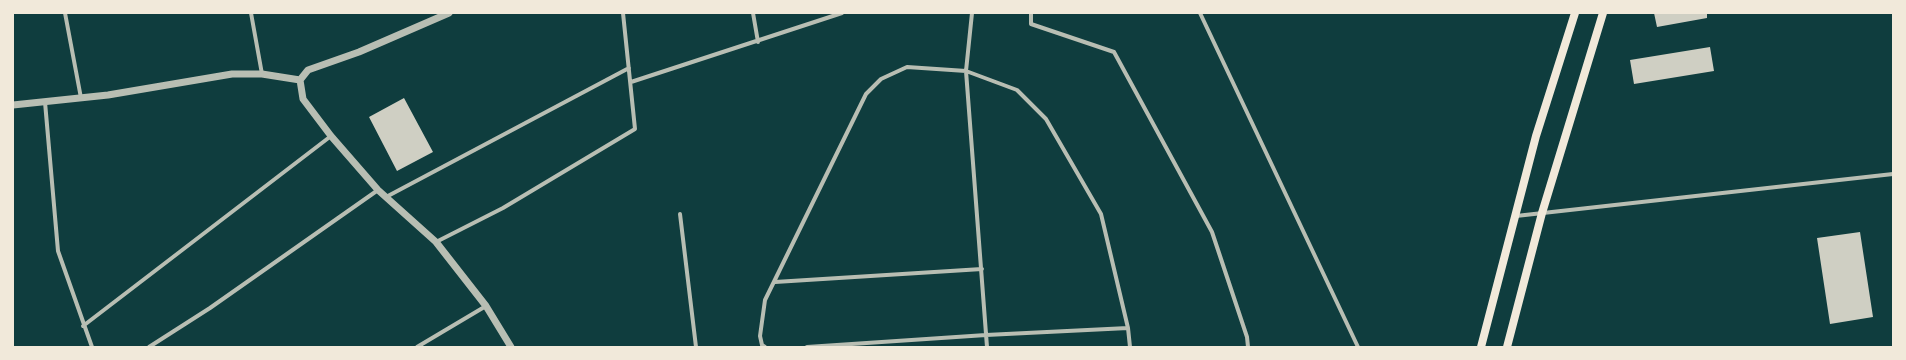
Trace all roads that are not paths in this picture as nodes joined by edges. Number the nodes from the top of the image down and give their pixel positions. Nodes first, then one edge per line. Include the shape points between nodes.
1 (65, 13) edge
2 (252, 13) edge
3 (449, 13) edge
4 (623, 13) edge
5 (753, 13) edge
6 (842, 13) edge
7 (972, 13) edge
8 (1031, 13) edge
9 (1200, 13) edge
10 (1575, 13) edge
11 (1603, 13) edge
12 (758, 42) junction
13 (629, 68) junction
14 (966, 71) junction
15 (262, 74) junction
16 (300, 80) junction
17 (631, 82) junction
18 (82, 98) junction
19 (45, 102) junction
20 (13, 105) edge
21 (332, 136) junction
22 (1893, 174) edge
23 (378, 190) junction
24 (386, 197) junction
25 (1542, 213) junction
26 (680, 214) dead end
27 (1515, 216) junction
28 (436, 242) junction
29 (982, 270) junction
30 (775, 282) junction
31 (486, 306) junction
32 (83, 326) junction
33 (1128, 328) junction
34 (986, 335) junction
35 (763, 346) edge
36 (92, 347) edge
37 (149, 347) edge
38 (417, 347) edge
39 (511, 347) edge
40 (696, 347) edge
41 (807, 347) edge
42 (987, 347) edge
43 (1130, 347) edge
44 (1248, 347) edge
45 (1358, 347) edge
46 (1481, 347) edge
47 (1507, 347) edge

1 - 18 street
2 - 15 street
3 - 16 street via 359,52 308,70
4 - 13 street
5 - 12 street
6 - 12 street
7 - 14 street
8 - 44 street via 1031,24 1114,52 1212,232 1247,337
9 - 45 street
10 - 27 main road via 1536,136
11 - 25 main road
12 - 17 street
13 - 17 street
13 - 24 street
14 - 29 street
14 - 30 street via 907,67 881,79 866,94
14 - 33 street via 1017,90 1046,119 1102,214
15 - 16 street
15 - 18 street via 232,74
16 - 21 street via 303,99
17 - 28 street via 635,130 503,208
18 - 19 street
19 - 20 street
19 - 32 street via 58,250
21 - 23 street
21 - 32 street
22 - 25 street
23 - 24 street
23 - 37 street via 210,308
24 - 28 street
25 - 27 street
25 - 47 main road
26 - 40 street
27 - 46 main road
28 - 31 street
29 - 30 street
29 - 34 street
30 - 35 street via 765,300 760,336
31 - 38 street
31 - 39 street
32 - 36 street
33 - 34 street
33 - 43 street
34 - 41 street
34 - 42 street

